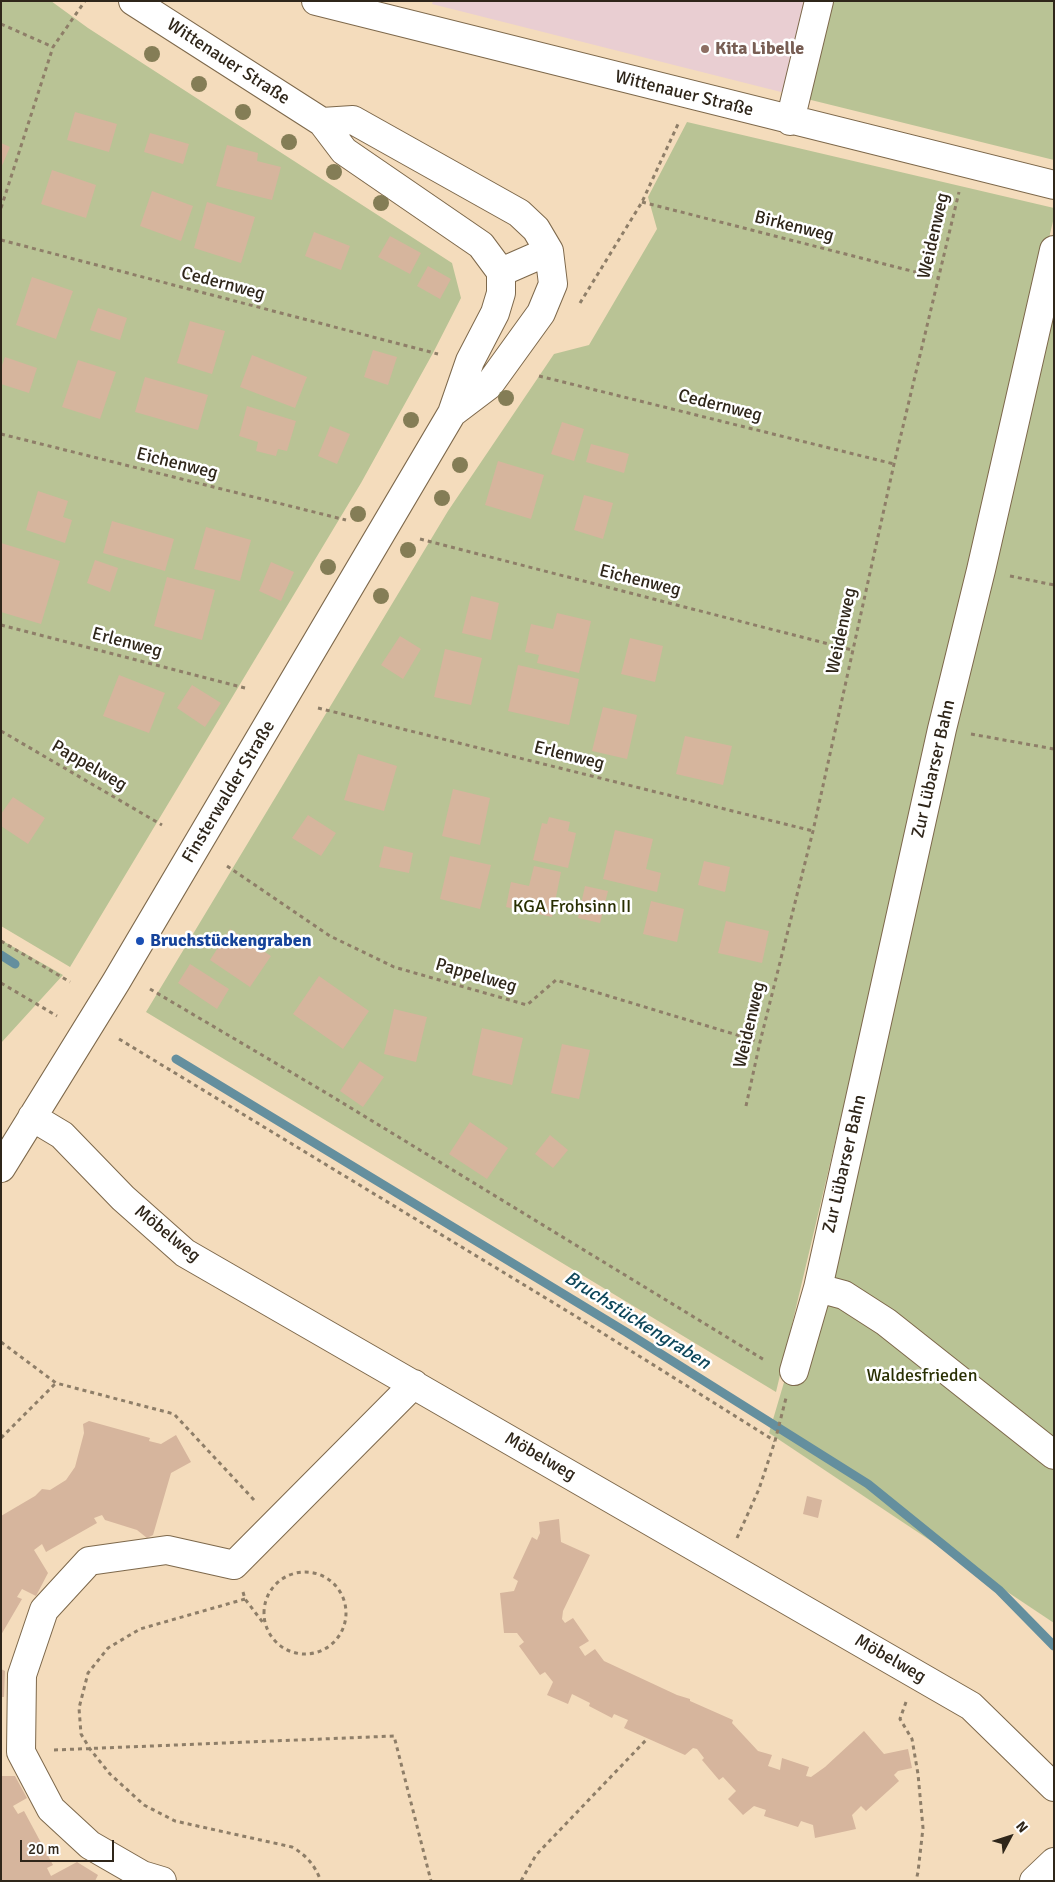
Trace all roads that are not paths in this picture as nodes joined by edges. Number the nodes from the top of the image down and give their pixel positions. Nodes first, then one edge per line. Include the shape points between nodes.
1 (134, 1) edge
2 (819, 1) edge
3 (329, 3) edge
4 (790, 121) junction
5 (322, 122) junction
6 (1054, 185) edge
7 (1054, 250) edge
8 (549, 251) junction
9 (501, 272) junction
10 (452, 413) junction
11 (32, 1117) junction
12 (8, 1140) edge
13 (1, 1168) edge
14 (818, 1288) junction
15 (794, 1371) dead end
16 (414, 1384) junction
17 (1054, 1455) edge
18 (11, 1751) edge
19 (1054, 1788) edge
20 (1054, 1862) edge
21 (162, 1881) edge
22 (1034, 1881) edge

1 - 5 street, Wittenauer Straße
2 - 4 street
3 - 4 street, Wittenauer Straße
4 - 6 street, Wittenauer Straße
5 - 8 street via 353,120 519,212 536,229
5 - 9 street, Wittenauer Straße via 344,151 481,245
7 - 14 street, Zur Lübarser Bahn via 942,729
8 - 9 street
8 - 10 street, Finsterwalder Straße via 552,284 541,313 488,385
9 - 10 street, Finsterwalder Straße via 501,293 495,313 470,361
10 - 11 street, Finsterwalder Straße via 201,840
11 - 12 street, Finsterwalder Straße
11 - 16 street, Möbelweg via 62,1135 123,1198 185,1253
12 - 13 street, Finsterwalder Straße
14 - 15 street, Zur Lübarser Bahn
14 - 17 street via 844,1295 886,1322
16 - 18 street via 234,1565 167,1550 89,1561 44,1610 22,1675
16 - 19 street, Möbelweg via 972,1706
18 - 21 street via 51,1809 90,1845 142,1875
20 - 22 street

